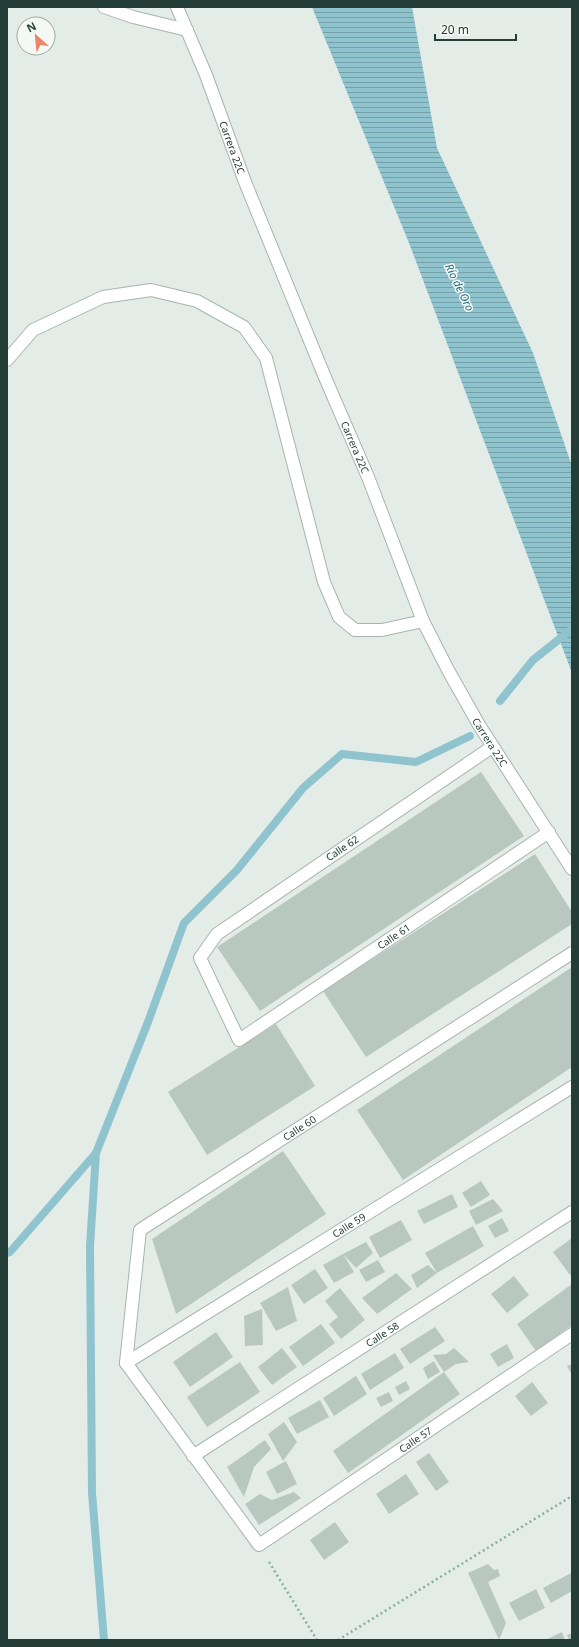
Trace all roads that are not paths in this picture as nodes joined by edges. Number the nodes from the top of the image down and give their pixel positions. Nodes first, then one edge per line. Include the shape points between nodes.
1 (104, 7) edge
2 (177, 7) edge
3 (187, 30) junction
4 (7, 360) edge
5 (424, 621) junction
6 (492, 746) junction
7 (549, 832) junction
8 (572, 869) edge
9 (572, 953) edge
10 (238, 1040) joint
11 (572, 1087) edge
12 (572, 1212) edge
13 (572, 1334) edge
14 (126, 1363) junction
15 (193, 1456) junction

1 - 3 street
2 - 3 street, Carrera 22C
3 - 5 street, Carrera 22C via 245,182 368,478
4 - 5 street via 33,330 103,297 151,290 197,301 244,328 266,358 324,582 339,617 355,630 382,630
5 - 6 street, Carrera 22C via 448,670
6 - 7 street, Carrera 22C
6 - 10 street, Calle 62 via 216,934 200,958
7 - 8 street, Carrera 22C
7 - 10 street, Calle 61
9 - 14 street, Calle 60 via 140,1230
11 - 14 street, Calle 59
12 - 15 street, Calle 58
13 - 15 street, Calle 57 via 259,1545
14 - 15 street

